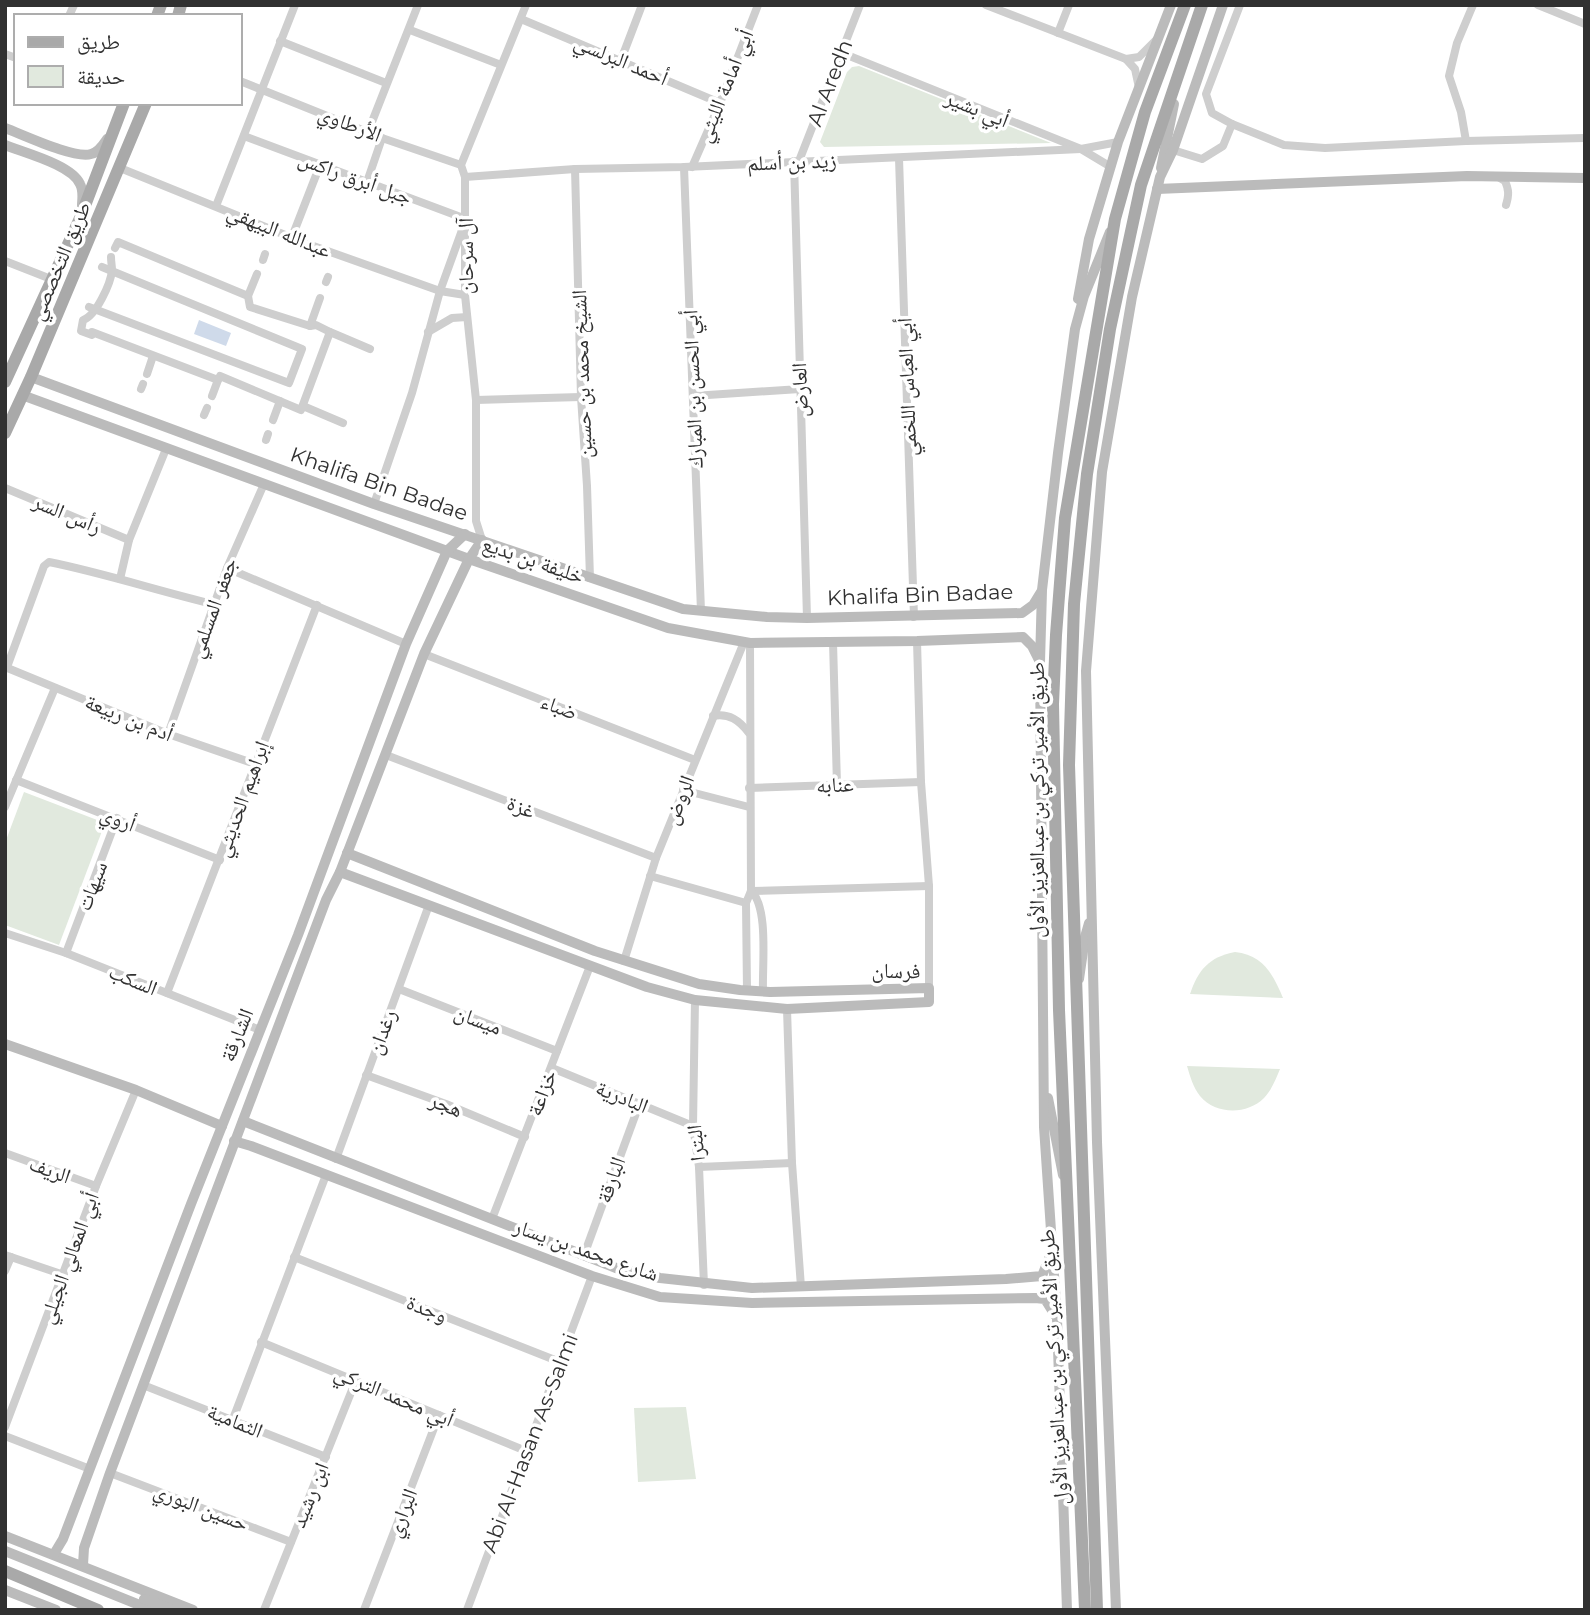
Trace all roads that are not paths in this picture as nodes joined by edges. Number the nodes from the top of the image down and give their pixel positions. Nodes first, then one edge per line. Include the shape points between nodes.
1 (295, 5) edge
2 (418, 5) edge
3 (526, 5) edge
4 (642, 5) edge
5 (758, 5) edge
6 (860, 5) edge
7 (986, 5) edge
8 (1069, 5) edge
9 (1171, 5) edge
10 (1185, 5) edge
11 (1202, 5) edge
12 (1223, 5) edge
13 (1240, 5) edge
14 (1473, 5) edge
15 (1538, 5) edge
16 (521, 19) junction
17 (1585, 24) edge
18 (410, 30) junction
19 (1058, 33) junction
20 (1159, 37) junction
21 (280, 41) junction
22 (1186, 52) junction
23 (842, 53) junction
24 (1126, 59) junction
25 (621, 60) junction
26 (501, 65) junction
27 (242, 82) edge
28 (386, 83) junction
29 (1139, 89) junction
30 (262, 90) junction
31 (720, 103) junction
32 (123, 105) edge
33 (145, 105) edge
34 (1232, 124) junction
35 (116, 125) junction
36 (5, 128) edge
37 (368, 132) junction
38 (244, 136) junction
39 (382, 138) junction
40 (1585, 138) edge
41 (1466, 141) junction
42 (1118, 142) junction
43 (5, 145) edge
44 (55, 147) junction
45 (1082, 149) junction
46 (1173, 150) junction
47 (899, 158) junction
48 (796, 161) junction
49 (53, 164) junction
50 (320, 165) junction
51 (461, 165) junction
52 (688, 167) junction
53 (1111, 167) junction
54 (120, 169) junction
55 (575, 169) junction
56 (1585, 172) edge
57 (465, 177) junction
58 (1160, 177) junction
59 (1500, 178) junction
60 (1585, 178) edge
61 (366, 182) junction
62 (1157, 190) junction
63 (1506, 205) dead end
64 (216, 206) junction
65 (81, 216) junction
66 (466, 219) junction
67 (1115, 219) junction
68 (292, 237) junction
69 (115, 248) dead end
70 (111, 257) dead end
71 (5, 261) edge
72 (103, 267) dead end
73 (112, 272) junction
74 (53, 273) junction
75 (190, 273) junction
76 (257, 274) dead end
77 (74, 277) junction
78 (187, 282) dead end
79 (440, 291) junction
80 (465, 295) junction
81 (247, 296) junction
82 (320, 299) dead end
83 (93, 309) junction
84 (467, 317) junction
85 (313, 327) junction
86 (1076, 329) junction
87 (330, 332) junction
88 (428, 332) junction
89 (26, 338) junction
90 (370, 349) dead end
91 (157, 356) junction
92 (5, 364) edge
93 (147, 374) dead end
94 (31, 377) junction
95 (218, 380) junction
96 (5, 382) edge
97 (800, 389) junction
98 (66, 390) junction
99 (22, 395) junction
100 (212, 396) dead end
101 (694, 396) junction
102 (581, 397) junction
103 (476, 400) junction
104 (284, 402) junction
105 (303, 406) junction
106 (61, 410) junction
107 (273, 421) dead end
108 (343, 422) dead end
109 (5, 433) edge
110 (166, 449) junction
111 (264, 484) junction
112 (5, 488) edge
113 (374, 504) junction
114 (476, 521) junction
115 (465, 534) junction
116 (130, 540) junction
117 (482, 540) junction
118 (447, 551) junction
119 (469, 559) junction
120 (227, 568) junction
121 (590, 578) junction
122 (120, 579) junction
123 (1042, 590) junction
124 (213, 604) junction
125 (317, 605) junction
126 (701, 611) junction
127 (989, 614) junction
128 (914, 617) junction
129 (807, 618) junction
130 (994, 638) junction
131 (917, 641) junction
132 (747, 642) junction
133 (833, 642) junction
134 (406, 644) junction
135 (424, 654) junction
136 (1040, 662) junction
137 (6, 667) edge
138 (55, 688) junction
139 (713, 716) junction
140 (749, 733) junction
141 (168, 734) junction
142 (386, 755) junction
143 (695, 760) junction
144 (255, 764) junction
145 (16, 780) junction
146 (921, 782) junction
147 (837, 785) junction
148 (749, 788) junction
149 (683, 790) junction
150 (5, 807) edge
151 (749, 807) junction
152 (117, 818) junction
153 (347, 853) junction
154 (656, 858) junction
155 (220, 860) junction
156 (340, 872) junction
157 (650, 876) junction
158 (929, 886) junction
159 (751, 891) junction
160 (746, 903) junction
161 (429, 905) junction
162 (1092, 914) junction
163 (5, 933) edge
164 (298, 935) junction
165 (311, 941) junction
166 (66, 953) junction
167 (624, 961) junction
168 (590, 966) junction
169 (929, 988) junction
170 (399, 989) junction
171 (755, 991) junction
172 (167, 993) junction
173 (1076, 999) junction
174 (695, 1000) junction
175 (751, 1005) junction
176 (787, 1009) junction
177 (260, 1030) junction
178 (5, 1044) edge
179 (557, 1051) junction
180 (552, 1069) junction
181 (366, 1075) junction
182 (1044, 1082) junction
183 (136, 1090) junction
184 (639, 1105) junction
185 (243, 1121) junction
186 (222, 1126) junction
187 (693, 1126) junction
188 (261, 1129) junction
189 (526, 1137) junction
190 (234, 1142) junction
191 (251, 1146) junction
192 (5, 1153) edge
193 (336, 1159) junction
194 (792, 1163) junction
195 (699, 1167) junction
196 (326, 1175) junction
197 (96, 1186) junction
198 (1066, 1187) junction
199 (191, 1204) junction
200 (208, 1211) junction
201 (492, 1219) junction
202 (1052, 1246) junction
203 (584, 1255) junction
204 (8, 1256) edge
205 (294, 1256) junction
206 (5, 1271) edge
207 (64, 1276) junction
208 (592, 1276) junction
209 (1006, 1279) junction
210 (704, 1284) junction
211 (801, 1287) junction
212 (1009, 1299) junction
213 (1057, 1319) junction
214 (261, 1342) junction
215 (560, 1362) junction
216 (356, 1380) junction
217 (143, 1385) junction
218 (439, 1415) junction
219 (233, 1419) junction
220 (5, 1427) edge
221 (5, 1436) edge
222 (526, 1451) junction
223 (326, 1457) junction
224 (90, 1469) junction
225 (110, 1473) junction
226 (5, 1536) edge
227 (63, 1539) junction
228 (291, 1542) junction
229 (84, 1548) junction
230 (5, 1551) edge
231 (54, 1554) junction
232 (83, 1565) junction
233 (5, 1571) edge
234 (5, 1590) edge
235 (113, 1595) junction
236 (55, 1610) edge
237 (98, 1610) edge
238 (152, 1610) edge
239 (174, 1610) edge
240 (193, 1610) edge
241 (264, 1610) edge
242 (363, 1610) edge
243 (467, 1610) edge
244 (1067, 1610) edge
245 (1085, 1610) edge
246 (1097, 1610) edge
247 (1116, 1610) edge

1 - 21 street
2 - 18 street
3 - 16 street
4 - 25 street
5 - 31 street, أبي أمامة الليثي
6 - 23 street, Al Aredh
7 - 19 street
8 - 19 street
9 - 20 street
10 - 67 main road, طريق الأمير تركي بن عبدالعزيز الأول via 1145,112
11 - 22 main road, طريق الأمير تركي بن عبدالعزيز الأول
12 - 46 street
13 - 34 street via 1206,93 1212,113
14 - 41 street via 1449,76
15 - 17 street
16 - 25 street, أحمد البرلسي
16 - 26 street
18 - 26 street
18 - 28 street
19 - 24 street
20 - 24 street via 1139,57
20 - 29 street
21 - 28 street
21 - 30 street
22 - 58 street
22 - 173 main road, طريق الأمير تركي بن عبدالعزيز الأول via 1142,185 1110,330 1087,474 1074,604 1069,765
23 - 45 street, أبي بشير
23 - 48 street, Al Aredh
24 - 29 street via 1135,69
25 - 31 street, أحمد البرلسي
26 - 51 street
27 - 30 street, الأرطاوي
28 - 37 street
29 - 42 street
30 - 37 street, الأرطاوي
30 - 38 street
31 - 52 street, أبي أمامة الليثي
32 - 35 main road, طريق التخصصي
33 - 54 main road, طريق التخصصي
34 - 41 street via 1284,145 1325,148
34 - 46 street via 1223,146 1202,159
35 - 44 street via 94,154
35 - 65 main road, طريق التخصصي
36 - 44 street
37 - 39 street, الأرطاوي
38 - 50 street, جبل أبرق راكس
38 - 64 street
39 - 51 street, الأرطاوي
39 - 61 street
40 - 41 street
42 - 45 street, زيد بن أسلم
42 - 53 street
43 - 49 street
44 - 49 street via 74,156 76,163 72,168
45 - 47 street, زيد بن أسلم
45 - 53 street, أبي بشير
46 - 58 street
47 - 48 street, زيد بن أسلم
47 - 128 street, أبي العباس اللخمي
48 - 52 street, زيد بن أسلم
48 - 97 street, العارض
49 - 65 street via 80,182
50 - 61 street, جبل أبرق راكس
50 - 68 street
51 - 57 street, آل سرحان
52 - 55 street, زيد بن أسلم
52 - 101 street, أبي الحسن بن المبارك
53 - 86 street via 1089,239
54 - 64 street, عبدالله البيهقي
54 - 77 main road, طريق التخصصي
55 - 57 street, زيد بن أسلم
55 - 102 street, الشيخ محمد بن حسين
56 - 59 street
57 - 66 street, آل سرحان
58 - 62 street
59 - 60 street
59 - 62 street
59 - 63 street via 1509,194
61 - 66 street, جبل أبرق راكس
62 - 162 street via 1118,375 1093,569 1086,671
64 - 68 street, عبدالله البيهقي
65 - 74 main road, طريق التخصصي
66 - 79 street
66 - 80 street, آل سرحان
67 - 86 street
67 - 198 main road, طريق الأمير تركي بن عبدالعزيز الأول via 1065,518 1056,635 1053,704
68 - 79 street, عبدالله البيهقي
69 - 75 street via 118,242
70 - 73 street
71 - 74 street
72 - 73 street
73 - 83 street
73 - 83 street via 305,347 290,387
74 - 77 main road
74 - 89 main road, طريق التخصصي
75 - 78 street
75 - 81 street
76 - 81 street
77 - 94 main road, طريق التخصصي
79 - 80 street, عبدالله البيهقي
79 - 88 street
80 - 84 street, آل سرحان
81 - 85 street via 250,307
82 - 85 street
83 - 91 street via 83,320 81,331
84 - 88 street via 452,318
84 - 103 street, آل سرحان
85 - 87 street
86 - 123 street
87 - 90 street
87 - 105 street
88 - 113 street
89 - 92 street
89 - 96 main road, طريق التخصصي
91 - 93 street
91 - 95 street
94 - 98 street, Khalifa Bin Badae
94 - 99 main road, طريق التخصصي
95 - 100 street
95 - 104 street via 220,376
97 - 101 street
97 - 129 street, العارض
98 - 106 street via 56,396
98 - 113 street, Khalifa Bin Badae
99 - 106 street, خليفة بن بديع
99 - 109 main road, طريق التخصصي
101 - 126 street, أبي الحسن بن المبارك
102 - 103 street
102 - 121 street, الشيخ محمد بن حسين
103 - 114 street, آل سرحان
104 - 105 street via 301,410
104 - 107 street
105 - 108 street
106 - 110 street, خليفة بن بديع
110 - 111 street, خليفة بن بديع
110 - 116 street
111 - 118 street, خليفة بن بديع
111 - 120 street, جعفر المسلمي
112 - 116 street, رأس السر
113 - 115 street, Khalifa Bin Badae
114 - 115 street
114 - 117 street, آل سرحان
115 - 117 street, Khalifa Bin Badae
115 - 118 street, الشارقة
116 - 122 street
117 - 119 street, الشارقة
117 - 121 street, Khalifa Bin Badae
118 - 119 street, خليفة بن بديع
118 - 134 street, الشارقة
119 - 132 street, خليفة بن بديع via 668,628
119 - 135 street, الشارقة
120 - 124 street, جعفر المسلمي
120 - 125 street
121 - 126 street, Khalifa Bin Badae
122 - 124 street
122 - 137 street via 49,562
123 - 127 street, Khalifa Bin Badae via 1022,613
123 - 136 street
124 - 141 street, جعفر المسلمي
125 - 134 street
125 - 144 street, إبراهيم الحديثي
126 - 129 street, Khalifa Bin Badae
127 - 128 street, Khalifa Bin Badae
127 - 130 street via 1002,626
128 - 129 street, Khalifa Bin Badae
130 - 131 street, خليفة بن بديع
130 - 136 street, خليفة بن بديع via 1023,637
131 - 133 street, خليفة بن بديع
131 - 146 street
132 - 133 street, خليفة بن بديع
132 - 139 street, الروض
132 - 140 street
133 - 147 street
134 - 164 street, الشارقة
135 - 142 street, الشارقة
135 - 143 street, ضباء
136 - 182 street
137 - 138 street, أدم بن ربيعة
138 - 141 street, أدم بن ربيعة
138 - 145 street
139 - 140 street via 740,721
139 - 143 street, الروض
140 - 148 street
141 - 144 street, أدم بن ربيعة
142 - 153 street, الشارقة
142 - 154 street, غزة
143 - 149 street, الروض
144 - 155 street, إبراهيم الحديثي
145 - 150 street
145 - 152 street, أروي
146 - 147 street, عنابه
146 - 158 street
147 - 148 street, عنابه
148 - 151 street
149 - 151 street
149 - 154 street, الروض
151 - 159 street
152 - 155 street, أروي
152 - 166 street, سيهات
153 - 156 street, الشارقة
153 - 167 street, فرسان
154 - 157 street, الروض
155 - 172 street, إبراهيم الحديثي
156 - 161 street, فرسان
156 - 165 street, الشارقة
157 - 160 street
157 - 167 street, الروض
158 - 159 street
158 - 169 street
159 - 160 street
159 - 171 street via 761,910
160 - 171 street
161 - 168 street, فرسان
161 - 170 street, رغدان
162 - 173 street
162 - 247 street
163 - 166 street, السكب
164 - 165 street
164 - 177 street, الشارقة
165 - 185 street, الشارقة
166 - 172 street, السكب
167 - 171 street, فرسان via 699,984
168 - 174 street, فرسان
168 - 179 street, خزاعة
169 - 171 street, فرسان
169 - 176 street, فرسان via 929,1002
170 - 179 street, ميسان
170 - 181 street, رغدان
171 - 175 street
172 - 177 street, السكب
173 - 246 main road, طريق الأمير تركي بن عبدالعزيز الأول
174 - 175 street, فرسان
174 - 187 street, البترا
175 - 176 street, فرسان
176 - 194 street
177 - 186 street, الشارقة
178 - 183 street
179 - 180 street, خزاعة
180 - 184 street, البادرية
180 - 189 street, خزاعة
181 - 189 street, هجر
181 - 193 street, رغدان
182 - 198 street
182 - 202 street
183 - 186 street
183 - 197 street, أبي المعالي الجيلي
184 - 187 street, البادرية
184 - 203 street, البارقة
185 - 188 street, شارع محمد بن يسار
185 - 190 street, الشارقة
186 - 199 street, الشارقة
187 - 195 street, البترا
188 - 191 street via 251,1138
188 - 193 street, شارع محمد بن يسار
189 - 201 street, خزاعة
190 - 191 street, شارع محمد بن يسار
190 - 200 street, الشارقة
191 - 196 street, شارع محمد بن يسار
192 - 197 street, الريف
193 - 201 street, شارع محمد بن يسار
194 - 195 street
194 - 211 street
195 - 210 street, البترا
196 - 205 street
196 - 208 street, شارع محمد بن يسار
197 - 207 street, أبي المعالي الجيلي
198 - 245 main road, طريق الأمير تركي بن عبدالعزيز الأول
199 - 200 street
199 - 224 street, الشارقة
200 - 217 street, الشارقة
201 - 203 street, شارع محمد بن يسار
202 - 209 street, شارع محمد بن يسار via 1042,1276
202 - 213 street
203 - 210 street, شارع محمد بن يسار via 660,1279
204 - 206 street
204 - 207 street
205 - 214 street
205 - 215 street, وجدة
207 - 220 street, أبي المعالي الجيلي
208 - 212 street, شارع محمد بن يسار via 660,1297 752,1303
208 - 215 street, Abi Al-Hasan As-Salmi
209 - 211 street, شارع محمد بن يسار
209 - 212 street via 1022,1283 1022,1292
210 - 211 street, شارع محمد بن يسار
212 - 213 street, شارع محمد بن يسار via 1045,1299
213 - 244 street
214 - 216 street, أبي محمد التركي
214 - 219 street
215 - 222 street, Abi Al-Hasan As-Salmi
216 - 218 street, أبي محمد التركي
216 - 223 street, ابن رشيد
217 - 219 street, الثمامية
217 - 225 street, الشارقة
218 - 222 street, أبي محمد التركي
218 - 242 street, البراري
219 - 223 street, الثمامية
221 - 224 street
222 - 243 street, Abi Al-Hasan As-Salmi
223 - 228 street, ابن رشيد
224 - 227 street, الشارقة
225 - 228 street, حسين البوري
225 - 229 street, الشارقة
226 - 231 street
227 - 229 street via 69,1554
227 - 231 street, الشارقة
228 - 241 street, ابن رشيد
229 - 232 street, الشارقة
230 - 235 street
231 - 232 street
232 - 240 street
233 - 237 main road
234 - 236 street
235 - 238 street
235 - 239 street via 134,1596

